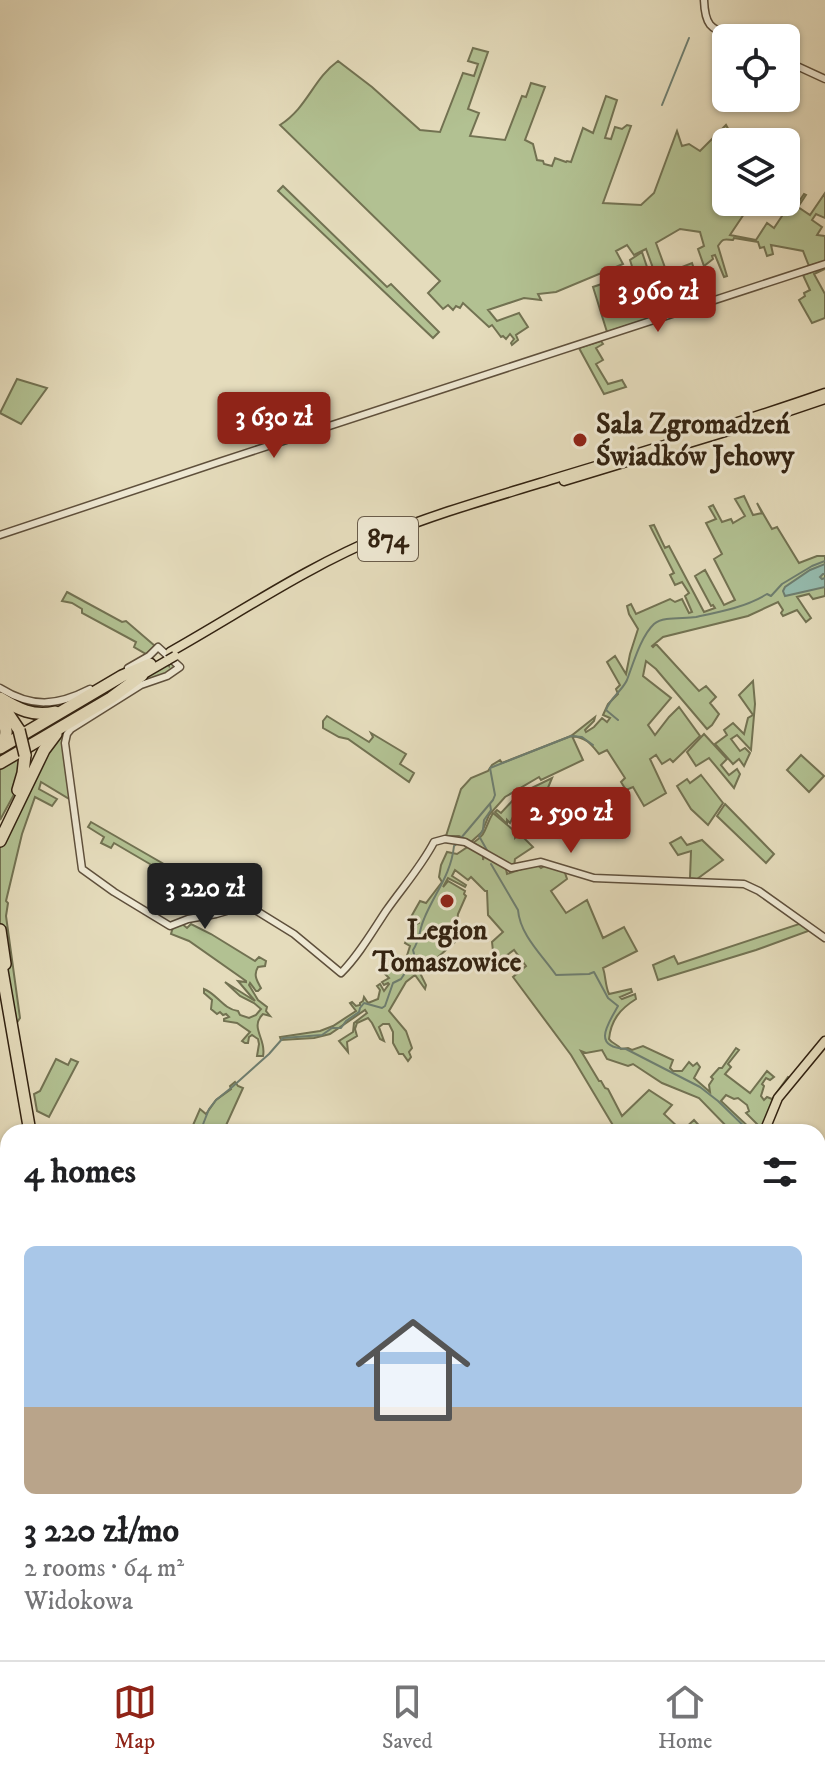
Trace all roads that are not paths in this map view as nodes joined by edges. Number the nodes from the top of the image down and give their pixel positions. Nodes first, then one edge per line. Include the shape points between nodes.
1 (704, 0) edge
2 (712, 26) edge
3 (800, 67) edge
4 (825, 79) edge
5 (825, 264) edge
6 (825, 393) edge
7 (825, 399) edge
8 (588, 472) junction
9 (0, 535) edge
10 (169, 656) junction
11 (150, 664) junction
12 (142, 675) junction
13 (0, 688) edge
14 (0, 698) edge
15 (0, 705) edge
16 (71, 706) junction
17 (0, 717) edge
18 (52, 725) junction
19 (71, 725) junction
20 (0, 749) edge
21 (0, 761) edge
22 (0, 822) edge
23 (0, 841) edge
24 (0, 930) edge
25 (825, 938) edge
26 (0, 959) edge
27 (2, 987) edge
28 (825, 1041) edge
29 (27, 1124) edge
30 (767, 1124) edge

1 - 2 street
3 - 4 street
5 - 9 street
6 - 8 main road, 874
7 - 8 main road, 874
8 - 10 main road, 874 via 425,520 364,544 301,575
10 - 11 main road, 874
10 - 12 main road, 874
11 - 16 highway
11 - 18 main road, 874
12 - 18 main road, 874
12 - 19 highway
13 - 19 street via 29,701 62,700 136,664 158,647 180,667
14 - 16 highway via 36,714
15 - 22 highway, bridge via 19,730 25,755 19,786
16 - 20 highway
17 - 20 highway via 7,732
18 - 20 highway, 874
18 - 21 highway, 874
19 - 21 highway
19 - 23 highway via 47,745
19 - 25 street via 65,743 82,869 171,926 251,906 341,973 435,841 459,841 510,868 541,862 596,878 744,884
24 - 27 highway via 6,971
26 - 27 highway
27 - 29 highway
28 - 30 main road via 778,1098

